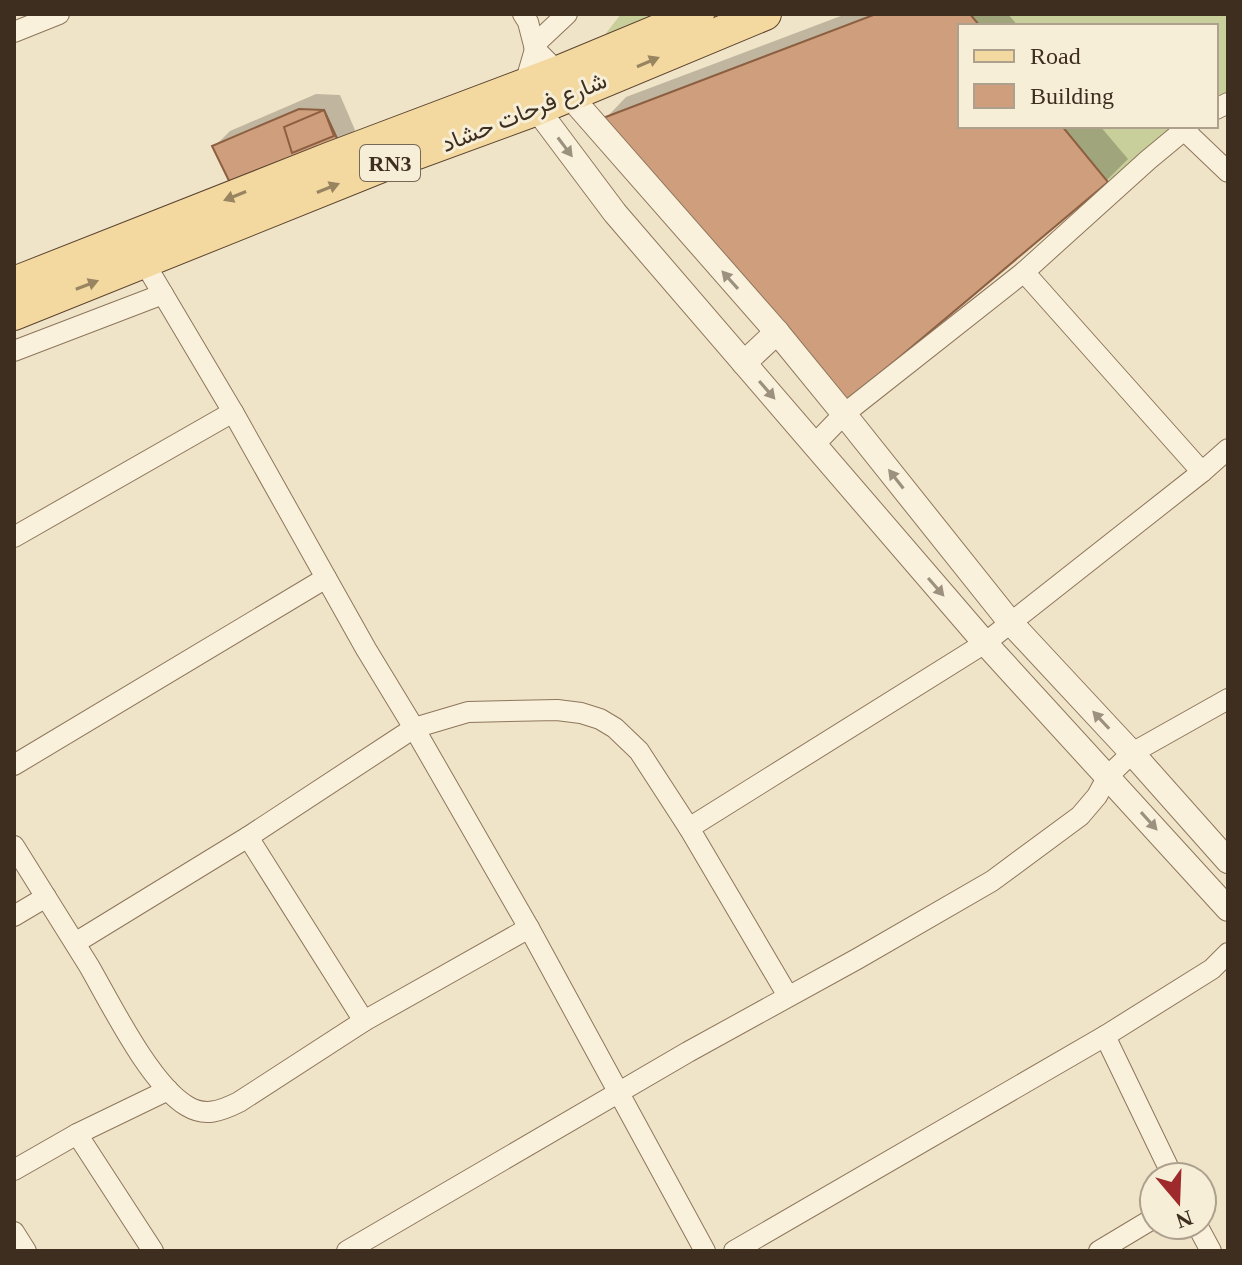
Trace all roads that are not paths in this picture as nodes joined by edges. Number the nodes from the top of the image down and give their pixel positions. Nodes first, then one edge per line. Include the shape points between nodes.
1 (59, 14) edge
2 (523, 14) edge
3 (567, 14) edge
4 (698, 14) edge
5 (765, 14) edge
6 (14, 32) edge
7 (543, 77) junction
8 (1186, 128) edge
9 (1228, 172) edge
10 (647, 186) junction
11 (615, 213) junction
12 (137, 250) junction
13 (1024, 272) junction
14 (14, 283) edge
15 (163, 294) junction
16 (14, 314) edge
17 (777, 332) junction
18 (14, 351) edge
19 (744, 363) junction
20 (233, 412) junction
21 (844, 414) junction
22 (814, 445) junction
23 (1228, 449) edge
24 (1202, 472) junction
25 (14, 537) edge
26 (326, 578) junction
27 (1010, 622) junction
28 (985, 643) junction
29 (1228, 699) edge
30 (414, 728) junction
31 (1132, 753) junction
32 (14, 765) edge
33 (1108, 776) junction
34 (689, 828) junction
35 (248, 837) junction
36 (14, 846) edge
37 (1228, 861) edge
38 (46, 897) junction
39 (1228, 909) edge
40 (14, 916) edge
41 (529, 928) junction
42 (75, 943) junction
43 (1228, 953) edge
44 (788, 996) junction
45 (364, 1021) junction
46 (1105, 1036) junction
47 (168, 1090) junction
48 (618, 1092) junction
49 (77, 1134) junction
50 (1165, 1161) edge
51 (14, 1170) edge
52 (1138, 1228) edge
53 (14, 1232) edge
54 (26, 1251) edge
55 (153, 1251) edge
56 (347, 1251) edge
57 (705, 1251) edge
58 (734, 1251) edge
59 (1099, 1251) edge

1 - 6 street
2 - 7 street
3 - 7 street
4 - 7 main road, شارع فرحات حشاد / RN3
7 -> 5 main road, شارع فرحات حشاد / RN3
7 - 10 street
7 -> 11 street
7 - 12 main road, شارع فرحات حشاد / RN3 via 359,175
8 - 9 street
8 - 13 street
10 - 11 street
17 -> 10 street
11 - 19 street
12 - 14 main road, شارع فرحات حشاد / RN3
12 - 15 street
16 -> 12 main road, شارع فرحات حشاد / RN3
13 - 21 street
13 - 24 street
15 - 18 street
15 - 20 street
17 - 19 street
17 - 21 street
19 -> 22 street
20 - 25 street
20 - 26 street
21 - 22 street
27 -> 21 street
22 -> 28 street
23 - 24 street
24 - 27 street
26 - 30 street
26 - 32 street
27 - 28 street
31 -> 27 street
28 - 33 street
28 - 34 street
29 - 31 street
30 - 34 street via 468,712 557,710 600,719 639,751
30 - 35 street
30 - 41 street
31 - 33 street
31 - 37 street
33 -> 39 street
33 - 44 street via 1080,816 992,881
34 - 44 street
35 - 42 street
35 - 45 street
36 - 38 street
38 - 40 street
38 - 42 street
41 - 45 street
41 - 48 street
42 - 47 street
43 - 46 street via 1212,969
44 - 48 street
45 - 47 street via 222,1111 188,1107
46 - 50 street
46 - 58 street
47 - 49 street
48 - 56 street
48 - 57 street
49 - 51 street
49 - 55 street
52 - 59 street
53 - 54 street

